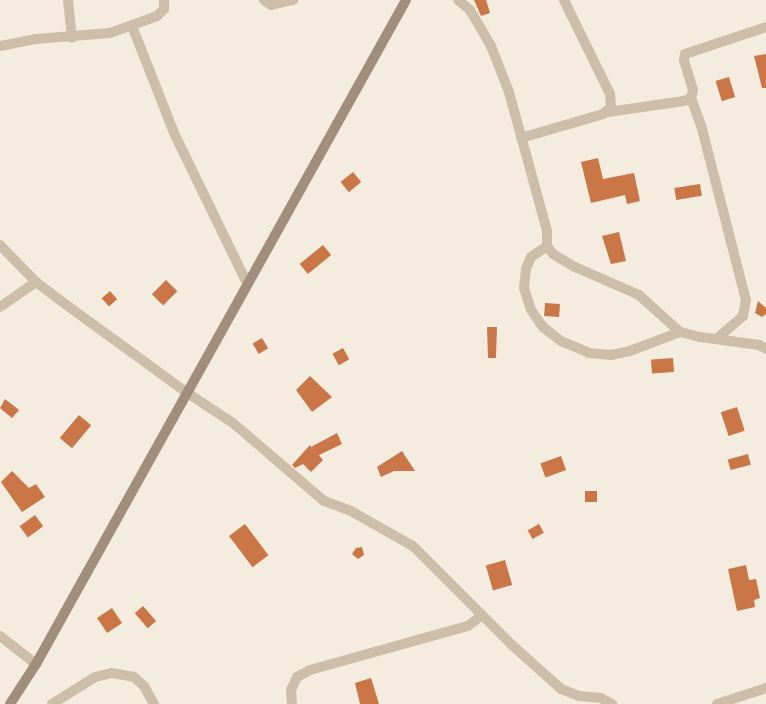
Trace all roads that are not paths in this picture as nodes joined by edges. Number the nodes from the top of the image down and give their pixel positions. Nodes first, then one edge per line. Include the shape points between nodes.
1 (68, 0) edge
2 (164, 0) edge
3 (264, 0) edge
4 (293, 0) edge
5 (406, 0) edge
6 (458, 0) edge
7 (564, 0) edge
8 (132, 26) junction
9 (766, 27) edge
10 (72, 38) junction
11 (0, 46) edge
12 (691, 98) junction
13 (608, 112) junction
14 (521, 138) junction
15 (0, 245) edge
16 (547, 246) junction
17 (36, 282) junction
18 (247, 283) junction
19 (0, 307) edge
20 (680, 332) junction
21 (717, 339) junction
22 (766, 349) edge
23 (186, 392) junction
24 (482, 614) junction
25 (0, 636) edge
26 (36, 664) junction
27 (766, 688) edge
28 (12, 703) edge
29 (52, 704) edge
30 (154, 704) edge
31 (292, 704) edge
32 (612, 704) edge
33 (717, 704) edge

1 - 10 street
2 - 8 street via 164,9 157,16
3 - 4 street via 271,5
5 - 18 street
6 - 14 street via 470,10 491,46 509,92
7 - 13 street via 612,101
8 - 10 street via 94,36
8 - 18 street via 175,135
9 - 12 street via 685,54 684,60 693,90
10 - 11 street via 30,40
12 - 13 street
12 - 21 street via 701,126 746,300 743,316
13 - 14 street
14 - 16 street via 547,230
15 - 17 street
16 - 20 street via 553,254 575,267 640,295
16 - 20 street via 531,257 526,269 524,288 531,310 543,327 561,341 589,353 612,355
17 - 19 street
17 - 23 street
18 - 23 street
20 - 21 street
21 - 22 street via 759,345
23 - 24 street via 265,448 324,501 349,510 413,546
23 - 26 street
24 - 31 street via 468,626 310,670 297,677 292,690
24 - 32 street via 561,689 579,696 601,698
25 - 26 street
26 - 28 street
27 - 33 street
29 - 30 street via 96,677 112,673 134,677 144,686

